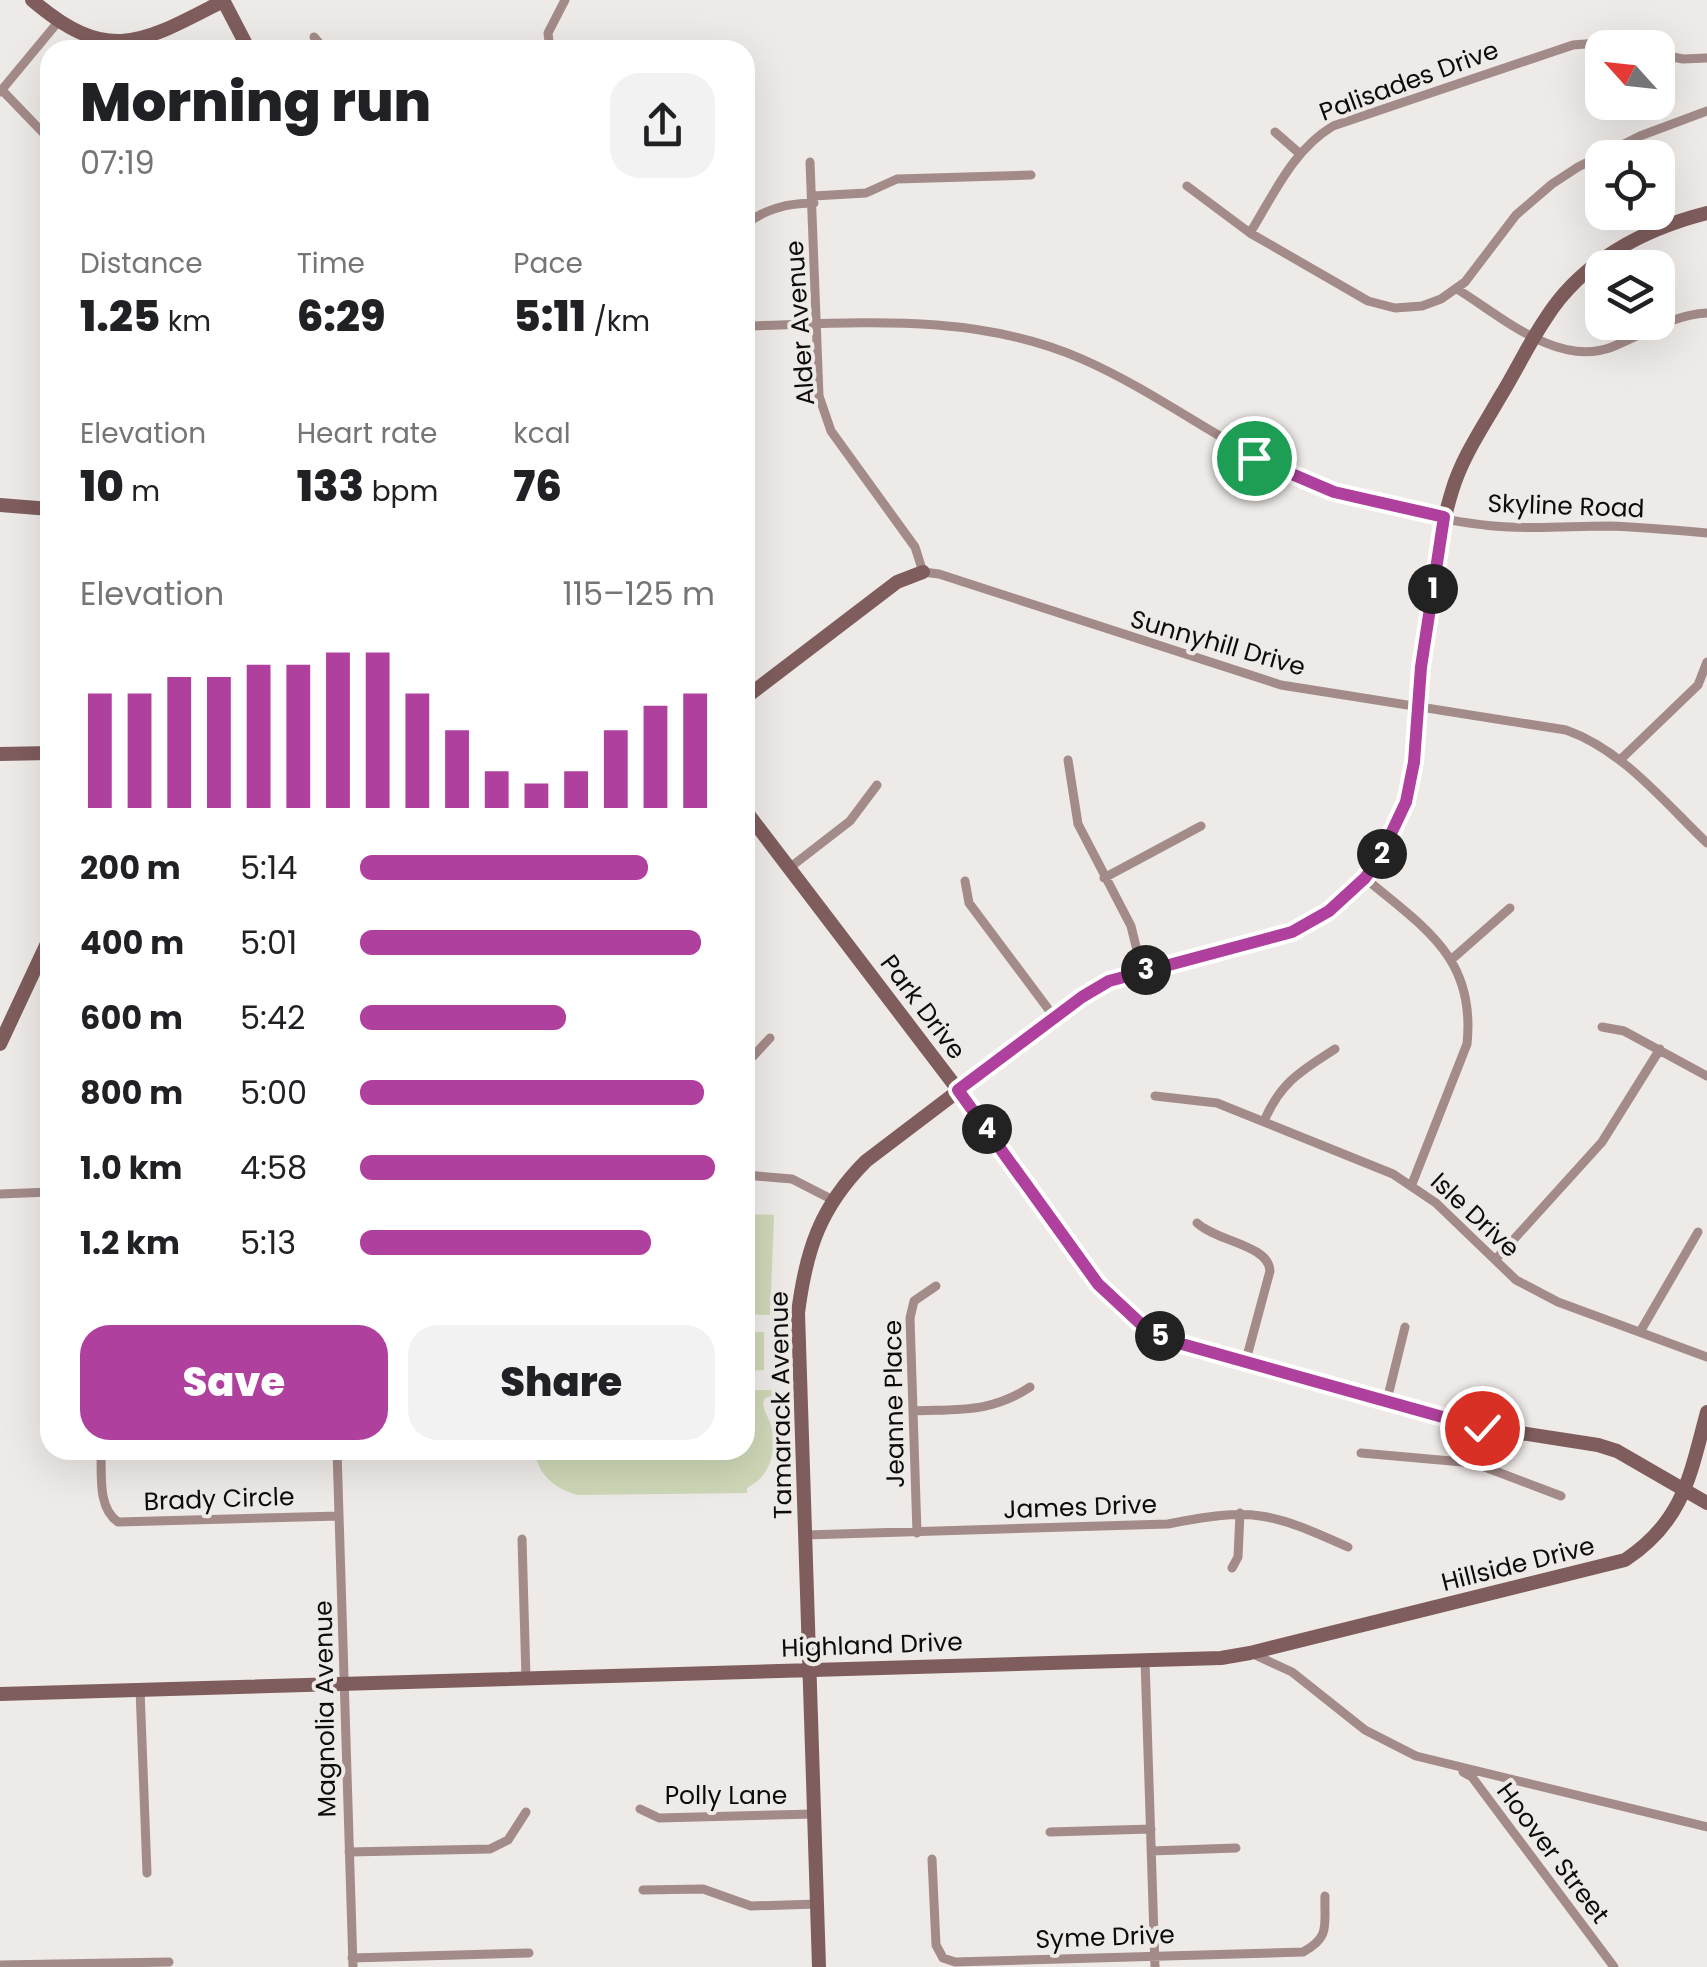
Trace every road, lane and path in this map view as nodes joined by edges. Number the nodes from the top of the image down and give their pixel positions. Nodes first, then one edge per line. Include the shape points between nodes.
1 (32, 0) edge
2 (223, 0) edge
3 (564, 0) edge
4 (58, 22) junction
5 (314, 37) dead end
6 (43, 40) edge
7 (97, 40) edge
8 (130, 40) edge
9 (244, 40) edge
10 (316, 40) edge
11 (547, 40) edge
12 (1585, 43) edge
13 (40, 44) edge
14 (1675, 57) edge
15 (1707, 58) edge
16 (1, 91) edge
17 (1707, 110) edge
18 (40, 130) edge
19 (1275, 132) dead end
20 (1299, 153) junction
21 (810, 162) dead end
22 (1031, 175) dead end
23 (1187, 186) dead end
24 (813, 199) junction
25 (1707, 212) edge
26 (755, 219) edge
27 (1250, 233) junction
28 (1457, 289) junction
29 (1707, 313) edge
30 (817, 324) junction
31 (755, 326) edge
32 (1535, 336) junction
33 (0, 505) edge
34 (40, 508) edge
35 (1444, 517) junction
36 (1707, 533) edge
37 (923, 572) junction
38 (1707, 667) edge
39 (755, 690) edge
40 (1417, 709) junction
41 (40, 752) edge
42 (0, 754) edge
43 (1068, 760) dead end
44 (1620, 760) junction
45 (876, 784) dead end
46 (755, 824) edge
47 (1201, 826) dead end
48 (1707, 842) edge
49 (788, 869) junction
50 (1104, 878) junction
51 (1365, 878) junction
52 (965, 881) dead end
53 (1510, 908) dead end
54 (1452, 960) junction
55 (40, 962) edge
56 (1142, 971) junction
57 (1055, 1018) junction
58 (1602, 1027) dead end
59 (770, 1038) dead end
60 (0, 1044) edge
61 (1335, 1049) dead end
62 (1660, 1049) junction
63 (755, 1054) edge
64 (1707, 1076) edge
65 (958, 1090) junction
66 (1155, 1096) dead end
67 (1264, 1121) junction
68 (755, 1175) edge
69 (1412, 1184) junction
70 (40, 1192) edge
71 (0, 1194) edge
72 (833, 1200) junction
73 (1197, 1223) dead end
74 (1698, 1232) dead end
75 (1496, 1259) junction
76 (936, 1286) dead end
77 (1406, 1327) dead end
78 (1640, 1332) junction
79 (1707, 1356) edge
80 (1246, 1360) junction
81 (1030, 1387) dead end
82 (1387, 1400) junction
83 (914, 1411) junction
84 (1707, 1412) edge
85 (1482, 1428) junction
86 (1361, 1453) dead end
87 (103, 1460) edge
88 (337, 1460) edge
89 (1474, 1463) junction
90 (1686, 1490) junction
91 (1561, 1496) dead end
92 (1707, 1502) edge
93 (1240, 1514) junction
94 (339, 1516) junction
95 (917, 1533) junction
96 (806, 1536) junction
97 (522, 1539) dead end
98 (1348, 1547) dead end
99 (1232, 1568) dead end
100 (1250, 1653) junction
101 (1146, 1660) junction
102 (810, 1670) junction
103 (526, 1678) junction
104 (344, 1683) junction
105 (140, 1689) junction
106 (0, 1694) edge
107 (1456, 1768) junction
108 (640, 1809) dead end
109 (526, 1812) dead end
110 (814, 1814) junction
111 (1707, 1826) edge
112 (1151, 1829) junction
113 (1050, 1832) dead end
114 (1236, 1848) dead end
115 (1152, 1851) junction
116 (349, 1852) junction
117 (932, 1859) dead end
118 (148, 1873) dead end
119 (643, 1890) dead end
120 (1324, 1896) dead end
121 (818, 1904) junction
122 (528, 1953) dead end
123 (1154, 1961) edge
124 (169, 1962) dead end
125 (352, 1962) edge
126 (0, 1965) edge
127 (818, 1967) edge
128 (1614, 1967) edge

1 - 4 street
2 - 8 street via 164,31
2 - 9 street
3 - 11 street
4 - 6 street
4 - 7 street
5 - 10 street
12 - 20 street, Palisades Drive via 1333,126
13 - 16 street
14 - 15 street
16 - 18 street
17 - 28 street via 1640,136 1552,184 1516,216
19 - 20 street
20 - 27 street, Palisades Drive
21 - 24 street, Alder Avenue
22 - 24 street via 897,179 866,194
23 - 27 street
24 - 26 street
24 - 30 street, Alder Avenue
25 - 32 street, Tamarack Avenue via 1668,222 1614,250 1572,286
27 - 28 street via 1368,301 1422,306
28 - 32 street
29 - 32 street via 1594,352
30 - 31 street, Skyline Road
30 - 35 street, Skyline Road via 937,323 1012,335 1082,358 1275,469 1334,492
30 - 37 street, Alder Avenue via 820,396 831,431 915,548
32 - 35 street, Tamarack Avenue via 1465,458
33 - 34 street
35 - 36 street, Skyline Road via 1507,528
35 - 40 street, Tamarack Avenue
37 - 39 street via 898,582
37 - 40 street, Sunnyhill Drive via 1247,676
38 - 44 street via 1698,685
40 - 44 street, Sunnyhill Drive via 1566,730
40 - 51 street, Tamarack Avenue via 1406,802
41 - 42 street
43 - 50 street via 1078,824
44 - 48 street, Sunnyhill Drive
45 - 49 street via 850,821
46 - 49 street, Park Drive
47 - 50 street
49 - 65 street, Park Drive
50 - 56 street via 1131,926
51 - 54 street via 1441,942
51 - 56 street, Tamarack Avenue via 1329,911 1292,932
52 - 57 street via 969,903
53 - 54 street
54 - 69 street via 1465,990 1467,1044
55 - 60 street
56 - 57 street, Tamarack Avenue via 1109,981
57 - 65 street, Tamarack Avenue
58 - 62 street
59 - 63 street
61 - 67 street via 1284,1084
62 - 64 street
62 - 75 street via 1602,1142
65 - 72 street, Tamarack Avenue via 866,1161
65 - 80 street, Park Drive via 1114,1300 1164,1339
66 - 67 street, Isle Drive via 1217,1103
67 - 69 street, Isle Drive
68 - 72 street via 792,1180
69 - 75 street, Isle Drive
70 - 71 street
72 - 96 street, Tamarack Avenue via 810,1246 798,1313
73 - 80 street via 1270,1261
74 - 78 street
75 - 78 street, Isle Drive via 1516,1280 1558,1302
76 - 83 street, Jeanne Place via 914,1302 910,1318
77 - 82 street
78 - 79 street, Isle Drive
80 - 82 street, Park Drive
81 - 83 street via 985,1408
82 - 85 street, Park Drive
83 - 95 street, Jeanne Place
84 - 90 street, Hillside Drive
85 - 89 street
85 - 90 street, Park Drive via 1618,1451
86 - 89 street
87 - 94 street, Brady Circle via 105,1506 118,1522
88 - 94 street, Magnolia Avenue
89 - 91 street
90 - 92 street, Park Drive
90 - 100 street, Hillside Drive via 1644,1547 1610,1566
93 - 95 street, James Drive via 1168,1524
93 - 98 street, James Drive via 1290,1521
93 - 99 street
94 - 104 street, Magnolia Avenue
95 - 96 street, James Drive
96 - 102 street, Tamarack Avenue
97 - 103 street
100 - 101 street, Highland Drive
100 - 107 street via 1292,1672 1365,1730
101 - 102 street, Highland Drive
101 - 112 street
102 - 103 street, Highland Drive
102 - 110 street, Tamarack Avenue
103 - 104 street, Highland Drive
104 - 105 street, Highland Drive
104 - 116 street, Magnolia Avenue
105 - 106 street, Highland Drive
105 - 118 street
107 - 111 street
107 - 128 street, Hoover Street via 1472,1777
108 - 110 street, Polly Lane via 659,1818
109 - 116 street via 508,1840 490,1849
110 - 121 street, Tamarack Avenue
112 - 113 street
112 - 115 street
114 - 115 street
115 - 123 street
116 - 125 street, Magnolia Avenue
117 - 123 street, Syme Drive via 936,1946 943,1958
119 - 121 street via 704,1889 751,1906
120 - 123 street, Syme Drive via 1320,1943 1303,1952
121 - 127 street, Tamarack Avenue
122 - 125 street
124 - 126 street

